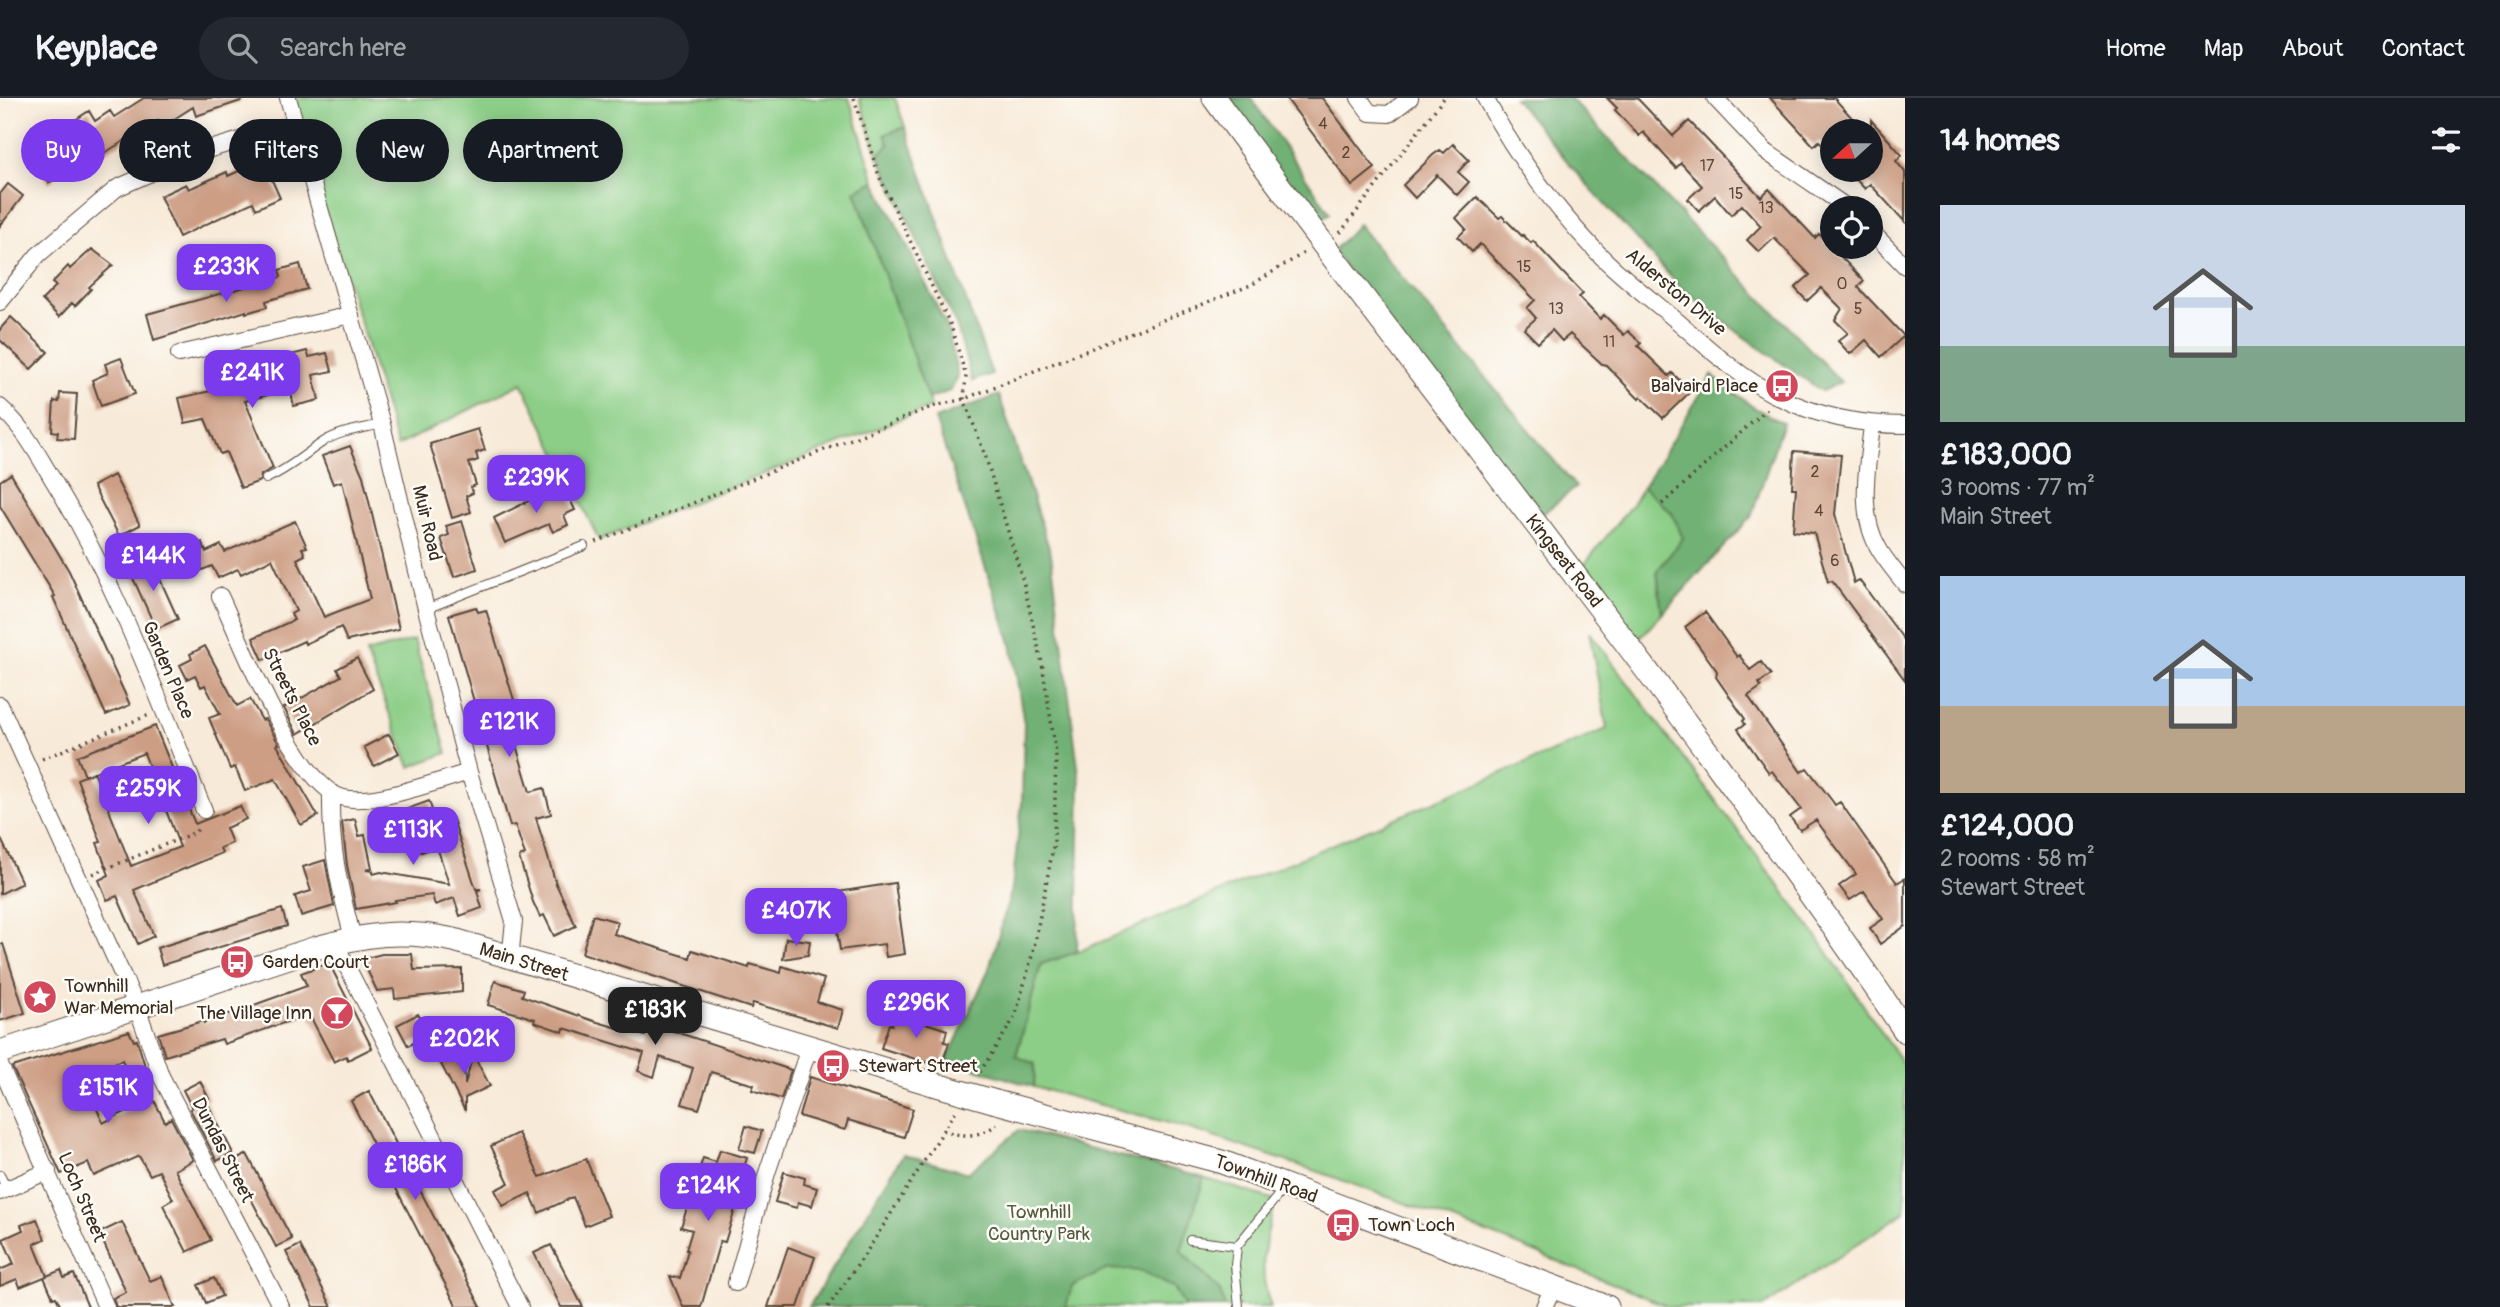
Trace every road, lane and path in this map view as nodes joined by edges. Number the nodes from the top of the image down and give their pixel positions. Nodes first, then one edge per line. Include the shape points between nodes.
1 (288, 98) edge
2 (854, 98) edge
3 (1214, 98) edge
4 (1359, 98) edge
5 (1410, 98) edge
6 (1444, 98) edge
7 (1485, 98) edge
8 (1715, 98) edge
9 (295, 119) edge
10 (229, 143) edge
11 (313, 182) edge
12 (1831, 196) edge
13 (1883, 243) edge
14 (1326, 251) junction
15 (1301, 255) dead end
16 (1905, 266) edge
17 (0, 302) edge
18 (351, 315) junction
19 (178, 354) dead end
20 (1780, 398) junction
21 (964, 399) junction
22 (0, 407) edge
23 (382, 424) junction
24 (1872, 425) junction
25 (1905, 425) edge
26 (266, 479) dead end
27 (1662, 504) dead end
28 (584, 546) joint
29 (1905, 584) edge
30 (220, 596) dead end
31 (426, 609) junction
32 (1, 705) edge
33 (162, 709) junction
34 (28, 765) junction
35 (469, 772) junction
36 (331, 793) junction
37 (204, 810) joint
38 (80, 880) junction
39 (344, 940) junction
40 (510, 959) junction
41 (137, 1007) junction
42 (1905, 1031) edge
43 (808, 1048) junction
44 (0, 1052) edge
45 (0, 1065) edge
46 (933, 1084) joint
47 (972, 1085) dead end
48 (958, 1108) dead end
49 (998, 1112) junction
50 (943, 1130) junction
51 (48, 1171) junction
52 (2, 1186) edge
53 (1286, 1186) junction
54 (1190, 1240) dead end
55 (1237, 1246) junction
56 (736, 1283) dead end
57 (1549, 1297) edge
58 (106, 1307) edge
59 (281, 1307) edge
60 (520, 1307) edge
61 (828, 1307) edge
62 (1239, 1307) edge
63 (1607, 1307) edge

1 - 9 street, Muir Road
2 - 21 path via 879,176 951,326 965,376
3 - 14 street, Kingseat Road
4 - 5 street via 1370,113 1388,114
6 - 14 path
7 - 20 street, Alderston Drive via 1504,134 1599,254 1700,341
8 - 12 street via 1765,151
10 - 17 street via 117,188 38,255
11 - 18 street, Muir Road
13 - 16 street
14 - 42 street, Kingseat Road via 1623,637 1824,911
15 - 21 path via 1251,285
18 - 19 street
18 - 23 street, Muir Road
20 - 24 street, Alderston Drive
20 - 27 path
21 - 28 path via 931,407
21 - 47 path via 1023,581 1056,753 1054,843 1033,952 1015,1017
22 - 33 street, Garden Place via 18,422 72,510 113,591
23 - 26 lane via 324,441 293,466
23 - 31 street, Muir Road
24 - 25 street, Alderston Drive
24 - 29 street via 1865,509 1879,550
28 - 31 lane
30 - 36 street, Streets Place via 289,741 317,782
31 - 35 street, Muir Road
32 - 34 street
33 - 34 path
33 - 37 street, Garden Place
34 - 38 street
35 - 36 street via 371,799
35 - 40 street, Muir Road via 514,921
36 - 39 street via 331,844
37 - 38 path via 197,832
38 - 41 street
39 - 40 street, Main Street via 423,933
39 - 41 street, Main Street
39 - 60 street
40 - 43 street, Main Street
41 - 44 street, Main Street
41 - 59 street, Dundas Street via 162,1076
43 - 46 street, Main Street
43 - 56 street
45 - 51 street, Loch Street
46 - 49 street, Townhill Road, bridge
48 - 50 path
49 - 50 path via 986,1132 957,1135
49 - 53 street, Townhill Road via 1222,1162
50 - 61 path
51 - 52 street
51 - 58 street, Loch Street
53 - 55 lane
53 - 57 street, Townhill Road
54 - 55 lane
55 - 62 lane
57 - 63 street, Townhill Road

